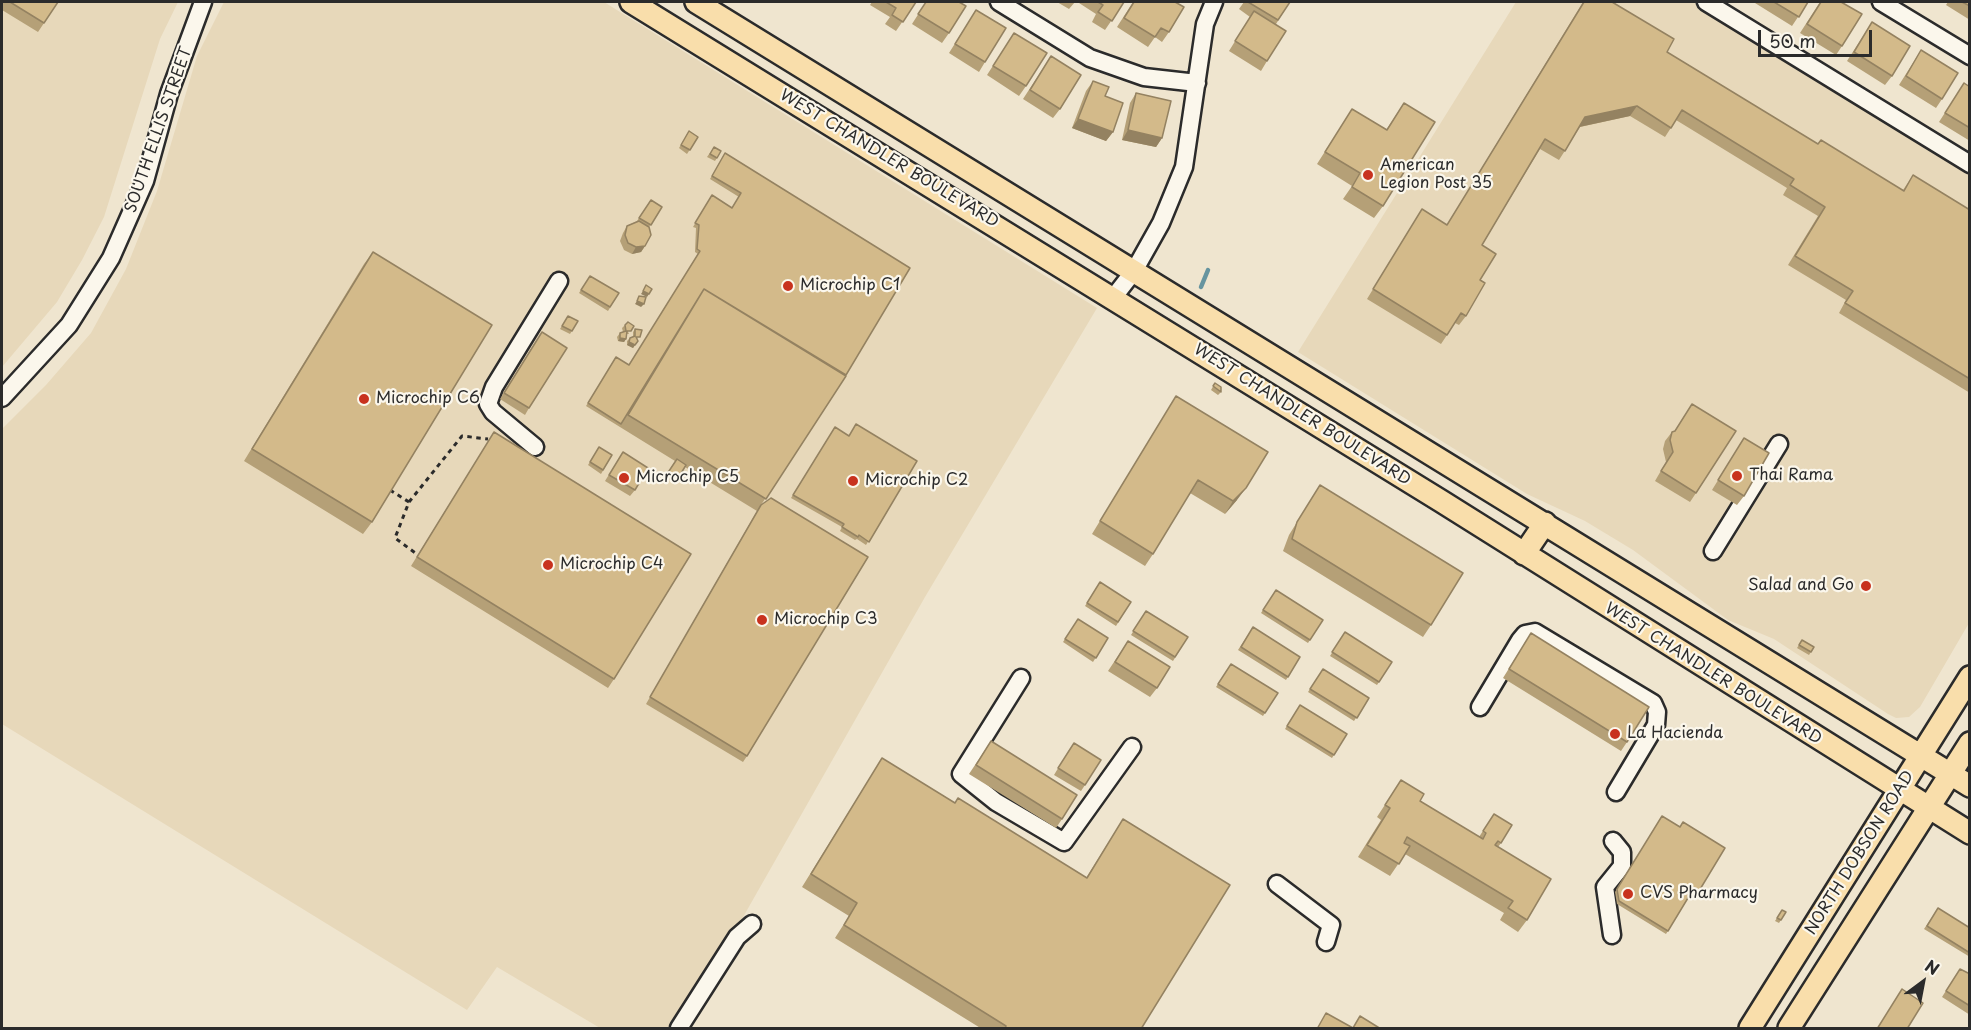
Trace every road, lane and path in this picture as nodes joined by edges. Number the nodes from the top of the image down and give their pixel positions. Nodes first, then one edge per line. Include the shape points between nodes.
1 (203, 2) edge
2 (631, 2) edge
3 (696, 2) edge
4 (999, 2) edge
5 (1214, 2) edge
6 (1706, 2) edge
7 (1881, 2) edge
8 (1970, 56) edge
9 (1197, 83) junction
10 (1970, 164) edge
11 (1134, 271) junction
12 (559, 281) dead end
13 (1113, 298) junction
14 (2, 398) edge
15 (488, 439) edge
16 (1779, 444) dead end
17 (535, 447) dead end
18 (390, 490) edge
19 (409, 502) junction
20 (1545, 523) junction
21 (1713, 550) dead end
22 (1524, 554) junction
23 (418, 555) edge
24 (1970, 677) edge
25 (1021, 678) dead end
26 (1480, 706) dead end
27 (1970, 743) edge
28 (1132, 747) dead end
29 (1921, 756) junction
30 (1950, 774) junction
31 (1970, 786) edge
32 (1899, 790) junction
33 (1616, 792) dead end
34 (1929, 808) junction
35 (1970, 833) edge
36 (1612, 841) dead end
37 (1277, 884) dead end
38 (752, 924) dead end
39 (1612, 935) dead end
40 (1326, 942) dead end
41 (679, 1029) edge
42 (1750, 1029) edge
43 (1789, 1029) edge

1 - 14 street, SOUTH ELLIS STREET via 169,94 145,181 111,258 69,325
2 - 13 main road, WEST CHANDLER BOULEVARD
3 - 11 main road, WEST CHANDLER BOULEVARD
4 - 9 street via 1090,58 1144,78
5 - 9 street via 1205,24
6 - 10 street
7 - 8 street
9 - 11 street via 1184,167 1161,223
11 - 13 street
11 - 20 main road, WEST CHANDLER BOULEVARD
12 - 17 street via 494,387 488,404
13 - 22 main road, WEST CHANDLER BOULEVARD
15 - 19 path via 462,436
16 - 21 street
18 - 19 path
19 - 23 path via 395,538
20 - 22 main road
20 - 29 main road, WEST CHANDLER BOULEVARD
22 - 32 main road, WEST CHANDLER BOULEVARD
24 - 29 main road, NORTH DOBSON ROAD
25 - 28 street via 961,774 996,802 1064,842
26 - 33 street via 1520,640 1535,632 1653,703 1658,712 1656,725
27 - 30 main road, NORTH DOBSON ROAD
29 - 30 main road, WEST CHANDLER BOULEVARD
29 - 32 main road, NORTH DOBSON ROAD
30 - 31 main road, WEST CHANDLER BOULEVARD
30 - 34 main road, NORTH DOBSON ROAD
32 - 34 main road, WEST CHANDLER BOULEVARD
32 - 42 main road, NORTH DOBSON ROAD
34 - 35 main road, WEST CHANDLER BOULEVARD
34 - 43 main road, NORTH DOBSON ROAD
36 - 39 street via 1622,852 1622,866 1605,887
37 - 40 street via 1331,925
38 - 41 street via 737,937

